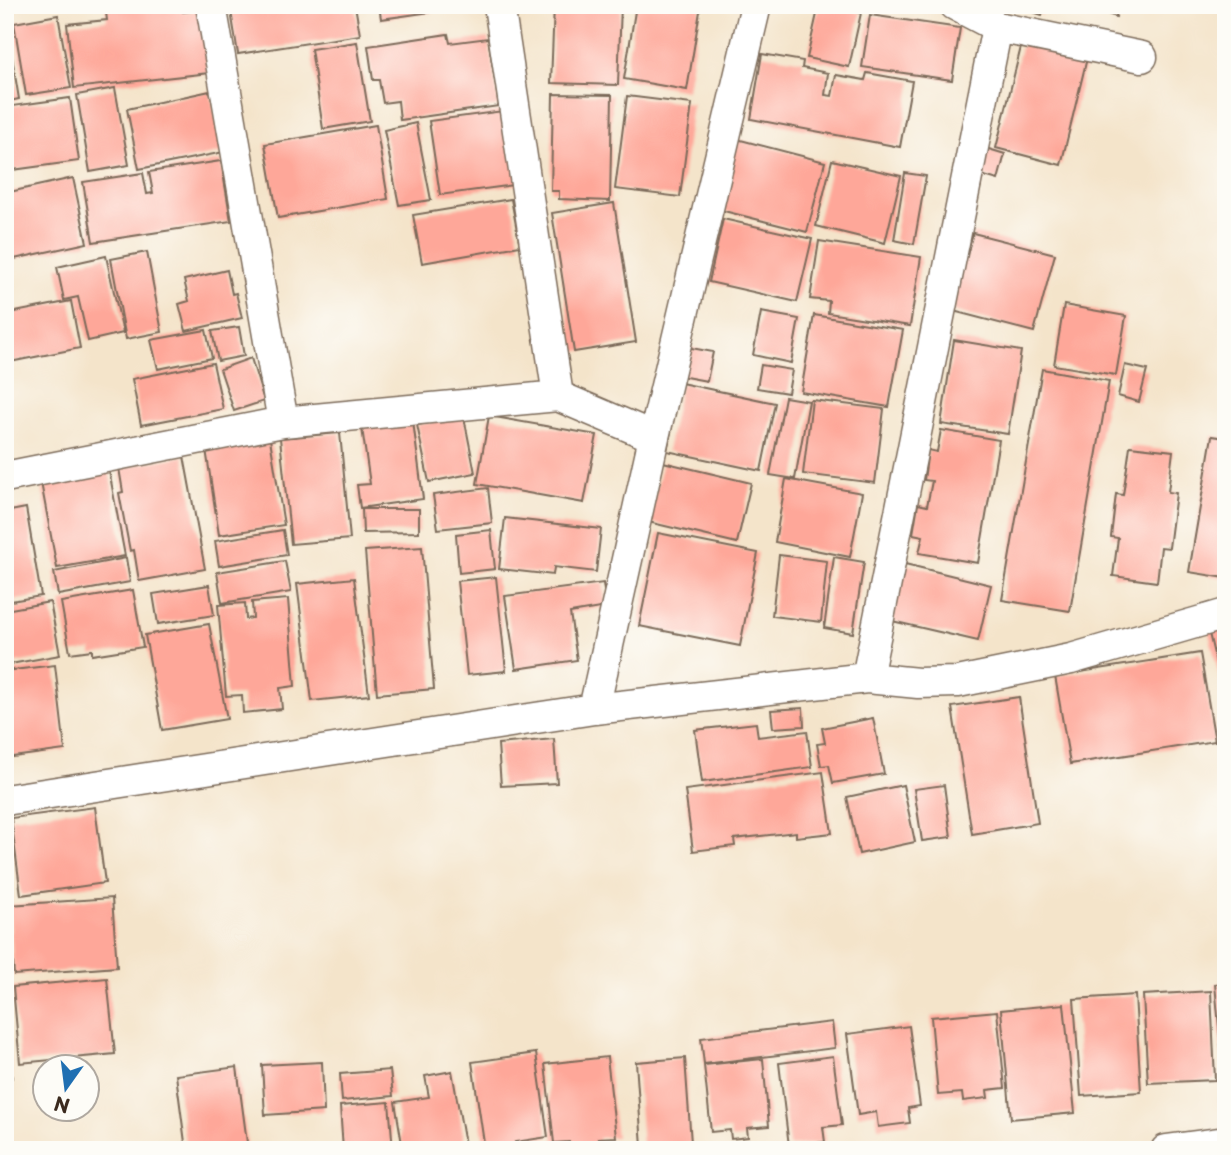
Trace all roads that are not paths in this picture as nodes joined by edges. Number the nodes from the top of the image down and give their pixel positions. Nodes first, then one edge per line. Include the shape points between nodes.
1 (211, 5) edge
2 (499, 5) edge
3 (756, 5) edge
4 (954, 5) edge
5 (997, 27) junction
6 (1142, 57) dead end
7 (558, 396) junction
8 (283, 422) junction
9 (654, 437) junction
10 (5, 477) edge
11 (1226, 614) edge
12 (867, 678) junction
13 (594, 709) junction
14 (5, 800) edge
15 (1226, 1142) edge
16 (1166, 1150) edge

1 - 8 street
2 - 7 street
3 - 9 street
4 - 5 street
5 - 6 street
5 - 12 street
7 - 8 street
7 - 9 street
8 - 10 street
9 - 13 street
11 - 12 street via 1071,659 958,681
12 - 13 street
13 - 14 street
15 - 16 street

